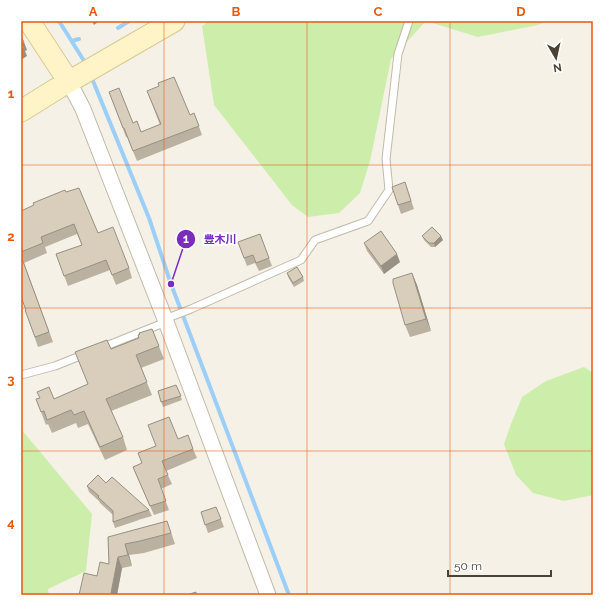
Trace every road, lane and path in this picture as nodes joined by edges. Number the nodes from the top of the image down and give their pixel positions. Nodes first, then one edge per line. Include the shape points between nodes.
1 (29, 21) edge
2 (174, 21) edge
3 (409, 21) edge
4 (74, 79) junction
5 (21, 111) edge
6 (168, 319) junction
7 (21, 375) edge
8 (268, 595) edge

1 - 4 street
2 - 4 street
3 - 6 lane via 396,69 386,159 389,190 368,221 315,240 301,260
4 - 5 street
4 - 6 street via 83,109
6 - 7 lane via 55,366
6 - 8 street

